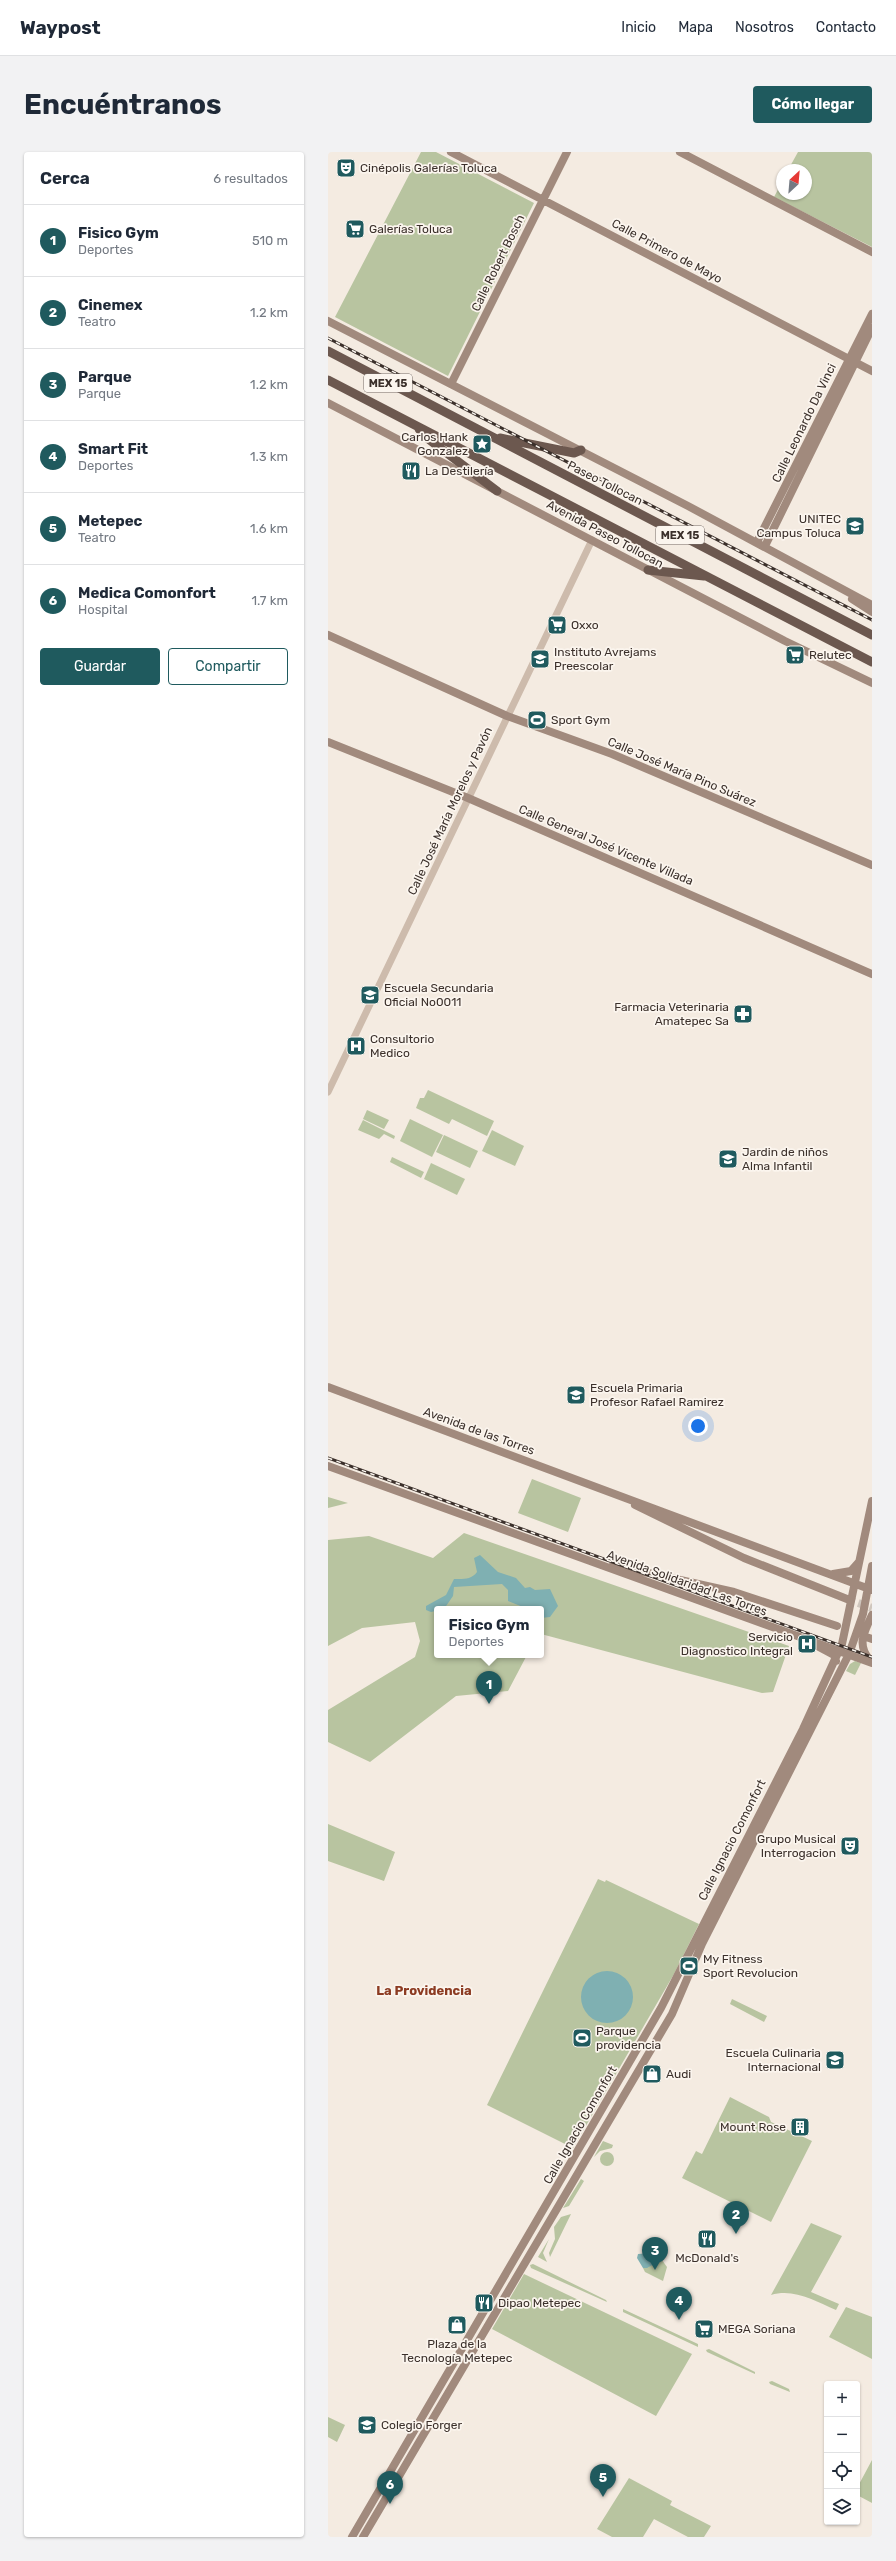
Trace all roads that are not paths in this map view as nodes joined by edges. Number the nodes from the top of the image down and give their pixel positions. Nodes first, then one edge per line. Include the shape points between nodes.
1 (451, 152) edge
2 (567, 152) edge
3 (680, 152) edge
4 (542, 200) junction
5 (872, 252) edge
6 (872, 314) edge
7 (328, 321) edge
8 (872, 328) edge
9 (328, 351) edge
10 (852, 361) junction
11 (872, 371) edge
12 (328, 380) edge
13 (451, 384) junction
14 (328, 403) edge
15 (416, 425) junction
16 (488, 435) junction
17 (581, 450) junction
18 (497, 491) junction
19 (592, 540) junction
20 (761, 544) junction
21 (648, 570) junction
22 (708, 576) junction
23 (870, 608) edge
24 (328, 635) edge
25 (872, 635) edge
26 (872, 662) edge
27 (872, 683) edge
28 (507, 716) junction
29 (328, 742) edge
30 (468, 798) junction
31 (872, 865) edge
32 (872, 974) edge
33 (328, 1092) edge
34 (328, 1387) edge
35 (328, 1466) edge
36 (623, 1496) junction
37 (872, 1500) edge
38 (861, 1557) junction
39 (594, 1562) junction
40 (872, 1566) edge
41 (832, 1574) junction
42 (856, 1584) junction
43 (870, 1589) edge
44 (847, 1599) tunnel mouth
45 (872, 1615) edge
46 (837, 1626) dead end
47 (794, 1634) junction
48 (841, 1650) junction
49 (849, 1654) junction
50 (862, 1658) junction
51 (836, 1661) junction
52 (872, 1662) edge
53 (843, 1668) junction
54 (352, 2537) edge
55 (363, 2537) edge

1 - 4 main road, Calle Primero de Mayo
2 - 4 main road, Calle Robert Bosch
3 - 5 main road
4 - 10 main road, Calle Primero de Mayo
4 - 13 main road, Calle Robert Bosch
6 - 10 main road, Calle Leonardo Da Vinci
7 - 13 main road
8 - 10 main road, Calle Leonardo Da Vinci
9 - 16 highway, Paseo Tollocan / MEX 15
10 - 11 main road, Calle Primero de Mayo
10 - 20 main road, Calle Leonardo Da Vinci
12 - 15 highway, MEX 15
13 - 17 main road
14 - 18 main road, Avenida Paseo Tollocan
15 - 18 highway via 427,438
15 - 22 highway, MEX 15
16 - 17 highway via 574,453
16 - 25 highway, Paseo Tollocan / MEX 15
17 - 20 main road
18 - 19 main road, Avenida Paseo Tollocan
19 - 21 main road, Avenida Paseo Tollocan
19 - 28 street, Calle José María Morelos y Pavón
20 - 23 main road via 835,585
21 - 22 highway
21 - 27 main road, Avenida Paseo Tollocan
22 - 26 highway, MEX 15
24 - 28 main road, Calle José María Pino Suárez
28 - 30 street, Calle José María Morelos y Pavón
28 - 31 main road, Calle José María Pino Suárez via 612,754
29 - 30 main road, Calle General José Vicente Villada
30 - 32 main road, Calle General José Vicente Villada
30 - 33 street, Calle José María Morelos y Pavón
34 - 36 main road, Avenida de las Torres
35 - 39 main road
36 - 41 main road
36 - 44 main road via 655,1516 744,1558
37 - 38 main road, Calle Ignacio Comonfort
38 - 41 main road via 851,1571
38 - 42 main road, Calle Ignacio Comonfort
39 - 46 main road, Avenida Solidaridad Las Torres via 734,1592
39 - 47 main road, Avenida Solidaridad Las Torres
40 - 43 main road, Calle Ignacio Comonfort
41 - 42 main road
42 - 43 main road
42 - 48 main road, Calle Ignacio Comonfort
43 - 49 main road, Calle Ignacio Comonfort
45 - 52 main road via 862,1641 864,1653
47 - 48 main road, Avenida Solidaridad Las Torres
47 - 51 main road via 834,1655
48 - 49 main road, Avenida Solidaridad Las Torres
48 - 51 main road, Calle Ignacio Comonfort
49 - 50 main road, Avenida Solidaridad Las Torres
49 - 53 main road, Calle Ignacio Comonfort
50 - 52 main road, Avenida Solidaridad Las Torres
50 - 53 main road
51 - 54 main road, Calle Ignacio Comonfort via 661,2008
53 - 55 main road, Calle Ignacio Comonfort via 693,1963 669,2019

